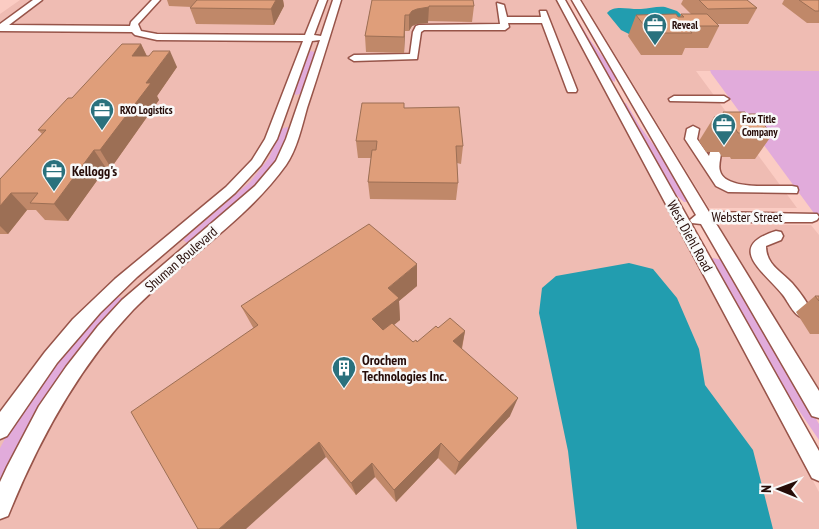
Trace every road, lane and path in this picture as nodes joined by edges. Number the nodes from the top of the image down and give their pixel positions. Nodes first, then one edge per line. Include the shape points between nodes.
1 (38, 0) edge
2 (156, 0) edge
3 (322, 0) edge
4 (337, 0) edge
5 (561, 0) edge
6 (576, 0) edge
7 (500, 5) dead end
8 (503, 20) junction
9 (0, 28) edge
10 (134, 29) junction
11 (325, 36) junction
12 (308, 39) junction
13 (354, 58) dead end
14 (572, 90) dead end
15 (611, 91) junction
16 (630, 91) junction
17 (674, 99) dead end
18 (724, 99) dead end
19 (701, 135) dead end
20 (713, 152) dead end
21 (713, 174) junction
22 (792, 190) dead end
23 (705, 217) junction
24 (762, 217) junction
25 (812, 218) dead end
26 (684, 224) junction
27 (804, 312) dead end
28 (819, 408) edge
29 (0, 429) edge
30 (819, 471) edge
31 (0, 508) edge

1 - 9 street
2 - 10 street via 134,24
3 - 12 street, Shuman Boulevard
4 - 11 street, Shuman Boulevard
5 - 15 street, West Diehl Road
6 - 16 street, West Diehl Road
7 - 8 street
8 - 13 street via 504,27 418,28 414,57
8 - 14 street via 544,17
9 - 10 street
10 - 12 street via 145,36 156,37
11 - 12 street
11 - 31 street, Shuman Boulevard via 292,139 274,174 128,305 104,331 46,413
12 - 29 street, Shuman Boulevard via 261,159 242,181 110,292 80,322 38,373
15 - 16 street
15 - 26 street, West Diehl Road
16 - 23 street, West Diehl Road
17 - 18 street
19 - 21 street via 691,139
20 - 21 street
21 - 22 street via 733,189
23 - 24 street, Webster Street
23 - 26 street, Webster Street
23 - 28 street, West Diehl Road
24 - 25 street, Webster Street
24 - 27 street via 780,241 764,240 759,244 761,262 786,287
26 - 30 street, West Diehl Road

